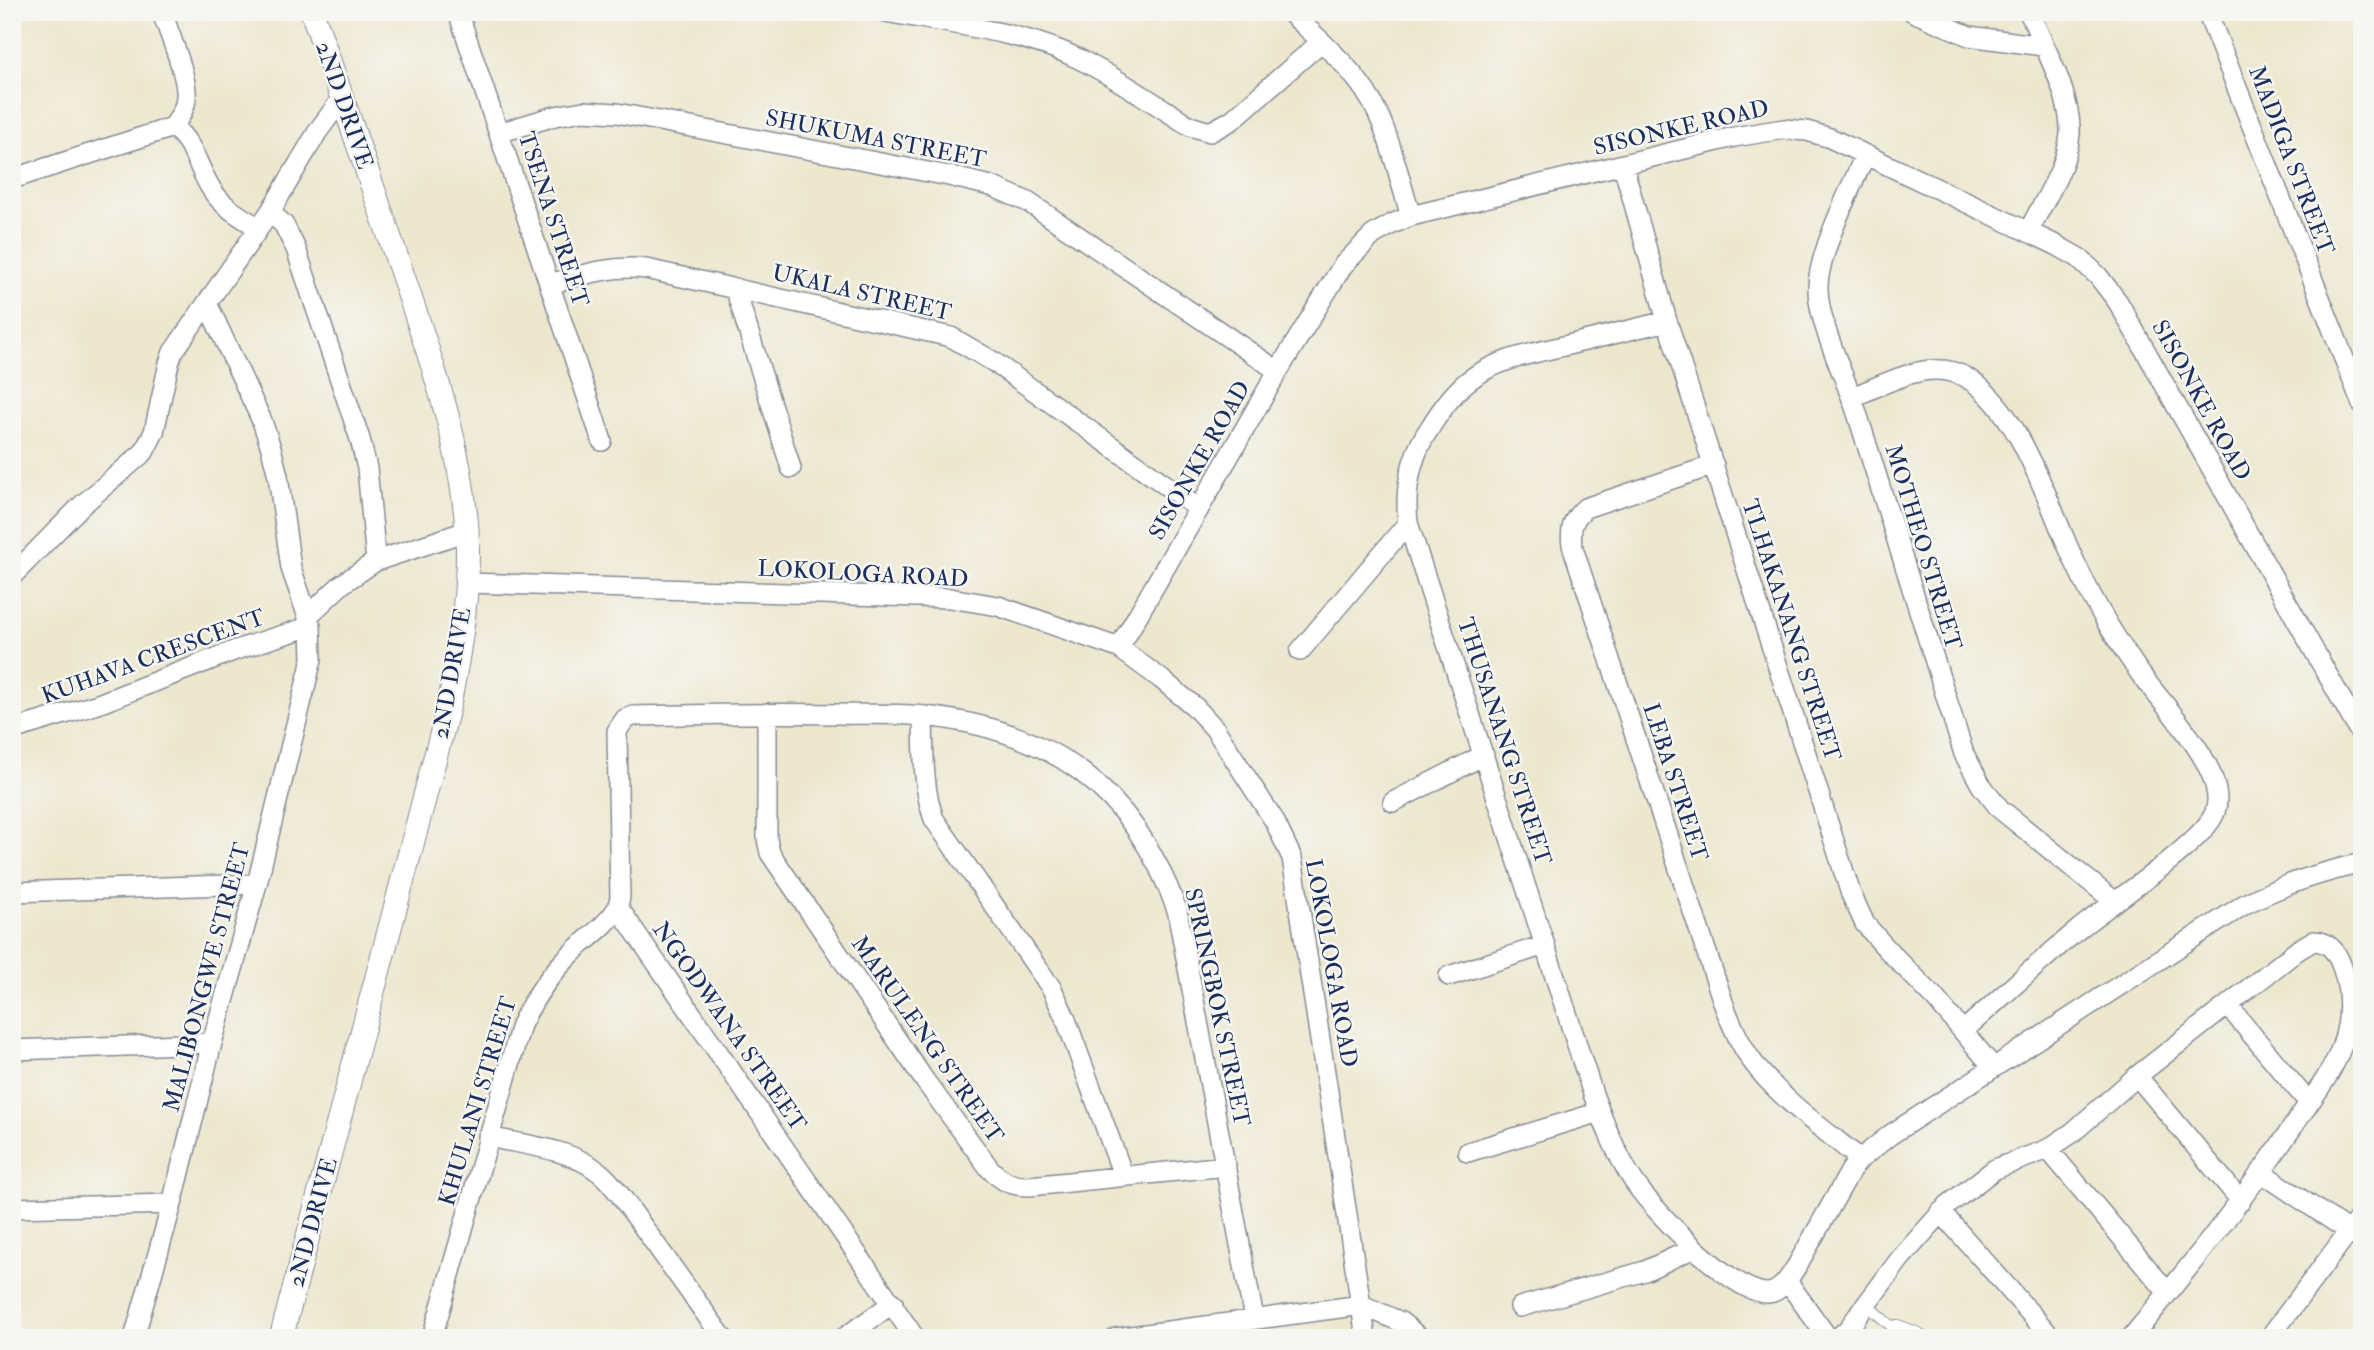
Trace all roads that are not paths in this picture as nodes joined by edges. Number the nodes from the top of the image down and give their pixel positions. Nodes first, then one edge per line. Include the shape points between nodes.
1 (162, 12) edge
2 (312, 12) edge
3 (457, 12) edge
4 (886, 12) edge
5 (1290, 12) edge
6 (1913, 12) edge
7 (2029, 12) edge
8 (2207, 12) edge
9 (1321, 42) junction
10 (2043, 46) junction
11 (343, 97) junction
12 (173, 127) junction
13 (499, 133) junction
14 (1865, 155) junction
15 (1623, 165) junction
16 (12, 180) edge
17 (1411, 216) junction
18 (264, 220) junction
19 (2028, 232) junction
20 (549, 284) junction
21 (735, 288) junction
22 (207, 303) junction
23 (1667, 321) junction
24 (1278, 371) junction
25 (1852, 397) junction
26 (2362, 404) edge
27 (602, 441) dead end
28 (1714, 466) junction
29 (791, 468) dead end
30 (1199, 509) junction
31 (1408, 523) junction
32 (467, 531) junction
33 (376, 561) junction
34 (12, 576) edge
35 (466, 583) junction
36 (309, 621) junction
37 (1119, 648) junction
38 (1300, 651) dead end
39 (767, 713) junction
40 (923, 716) junction
41 (12, 730) edge
42 (2362, 736) edge
43 (1484, 755) junction
44 (1394, 802) dead end
45 (2362, 863) edge
46 (257, 884) junction
47 (12, 892) edge
48 (2114, 901) junction
49 (618, 907) junction
50 (1545, 945) junction
51 (1449, 976) dead end
52 (2228, 1006) junction
53 (1964, 1030) junction
54 (212, 1042) junction
55 (12, 1050) edge
56 (1993, 1067) junction
57 (2137, 1076) junction
58 (2309, 1103) junction
59 (1600, 1112) junction
60 (488, 1137) junction
61 (2048, 1149) junction
62 (1468, 1152) dead end
63 (1860, 1159) junction
64 (1226, 1166) junction
65 (2262, 1173) junction
66 (1123, 1175) junction
67 (2241, 1201) junction
68 (172, 1204) junction
69 (12, 1208) edge
70 (1941, 1212) junction
71 (2362, 1214) edge
72 (2356, 1236) edge
73 (1694, 1248) junction
74 (1787, 1281) junction
75 (2168, 1293) junction
76 (892, 1303) junction
77 (1362, 1305) junction
78 (1867, 1306) junction
79 (1520, 1307) dead end
80 (1254, 1319) junction
81 (1919, 1333) dead end
82 (435, 1337) edge
83 (134, 1338) edge
84 (281, 1338) edge
85 (723, 1338) edge
86 (844, 1338) edge
87 (915, 1338) edge
88 (1117, 1338) edge
89 (1366, 1338) edge
90 (1420, 1338) edge
91 (1828, 1338) edge
92 (1838, 1338) edge
93 (2052, 1338) edge
94 (2131, 1338) edge
95 (2269, 1338) edge

1 - 12 street via 187,96
2 - 11 street, 2ND DRIVE
3 - 13 street, TSENA STREET
4 - 9 street via 1044,45 1078,58 1190,126 1210,132 1232,120
5 - 9 street
6 - 10 street via 1969,36
7 - 10 street
8 - 26 street, MADIGA STREET
9 - 17 street via 1364,89 1378,113
10 - 19 street via 2068,107 2070,133 2057,176
11 - 18 street
11 - 32 street, 2ND DRIVE via 439,385 457,456
12 - 16 street
12 - 18 street via 192,148 216,196 234,212
13 - 20 street, TSENA STREET
13 - 24 street, SHUKUMA STREET via 583,111 617,113 991,186 1073,230
14 - 15 street, SISONKE ROAD via 1830,138 1784,129
14 - 19 street, SISONKE ROAD
14 - 25 street, MOTHEO STREET via 1825,253 1817,290
15 - 17 street, SISONKE ROAD
15 - 23 street, TLHAKANANG STREET
17 - 24 street, SISONKE ROAD via 1373,235 1343,265
18 - 22 street
18 - 33 street via 284,225 296,249 360,439
19 - 42 street, SISONKE ROAD via 2079,258 2118,302
20 - 21 street, UKALA STREET via 625,266
20 - 27 street, TSENA STREET
21 - 29 street
21 - 30 street, UKALA STREET via 951,337 994,362
22 - 34 street via 173,352 154,432 144,452 81,506
22 - 36 street, MALIBONGWE STREET via 271,448 291,568
23 - 28 street, TLHAKANANG STREET
23 - 31 street, THUSANANG STREET via 1525,355 1494,365 1468,381 1422,439 1409,471
24 - 30 street, SISONKE ROAD
25 - 48 street, MOTHEO STREET via 1964,754 2000,809
25 - 48 street via 1935,368 1980,386 1995,402 2038,473 2072,556 2109,626 2207,766 2215,785 2215,814 2169,860
28 - 53 street, TLHAKANANG STREET via 1851,894 1866,924
28 - 63 street, LEBA STREET via 1585,508 1573,522 1572,545 1739,1042 1785,1097
30 - 37 street, SISONKE ROAD
31 - 38 street
31 - 43 street, THUSANANG STREET
32 - 33 street
32 - 35 street, 2ND DRIVE
33 - 36 street via 342,584
35 - 37 street, LOKOLOGA ROAD via 950,598 998,607
35 - 84 street, 2ND DRIVE via 448,709
36 - 41 street, KUHAVA CRESCENT via 98,704
36 - 46 street, MALIBONGWE STREET via 312,659
37 - 77 street, LOKOLOGA ROAD via 1195,708 1215,730 1274,820 1292,858
39 - 40 street, SPRINGBOK STREET
39 - 49 street, SPRINGBOK STREET via 634,716 620,723
39 - 66 street, MARULENG STREET via 770,853 925,1082 990,1169 1015,1186
40 - 64 street, SPRINGBOK STREET via 982,725 1042,747 1115,801 1138,829 1156,858 1177,910
40 - 66 street via 925,779 934,819 1052,989
43 - 44 street
43 - 50 street, THUSANANG STREET
45 - 56 street via 2281,886 2245,904
46 - 47 street
46 - 54 street, MALIBONGWE STREET
48 - 53 street
49 - 60 street, KHULANI STREET via 534,996
49 - 76 street, NGODWANA STREET
50 - 51 street
50 - 59 street, THUSANANG STREET
52 - 57 street
52 - 58 street
52 - 58 street via 2306,944 2320,942 2333,949 2347,985 2346,1030 2337,1058
53 - 56 street, TLHAKANANG STREET
54 - 55 street
54 - 68 street, MALIBONGWE STREET
56 - 63 street
57 - 61 street
57 - 67 street
58 - 65 street
59 - 62 street
59 - 73 street, THUSANANG STREET via 1632,1179 1660,1216
60 - 82 street, KHULANI STREET
60 - 85 street via 561,1153 599,1172
61 - 70 street via 1995,1169
61 - 75 street
63 - 74 street
64 - 66 street, MARULENG STREET
64 - 80 street, SPRINGBOK STREET
65 - 67 street
65 - 72 street
67 - 75 street
68 - 69 street
68 - 83 street, MALIBONGWE STREET
70 - 78 street
70 - 93 street
71 - 72 street
72 - 95 street
73 - 74 street, THUSANANG STREET via 1740,1283 1766,1293
73 - 79 street via 1645,1271
74 - 91 street
75 - 94 street
76 - 86 street
76 - 87 street, NGODWANA STREET
77 - 80 street
77 - 89 street, LOKOLOGA ROAD
77 - 90 street via 1401,1322
78 - 81 lane via 1891,1326
78 - 92 street
80 - 88 street

